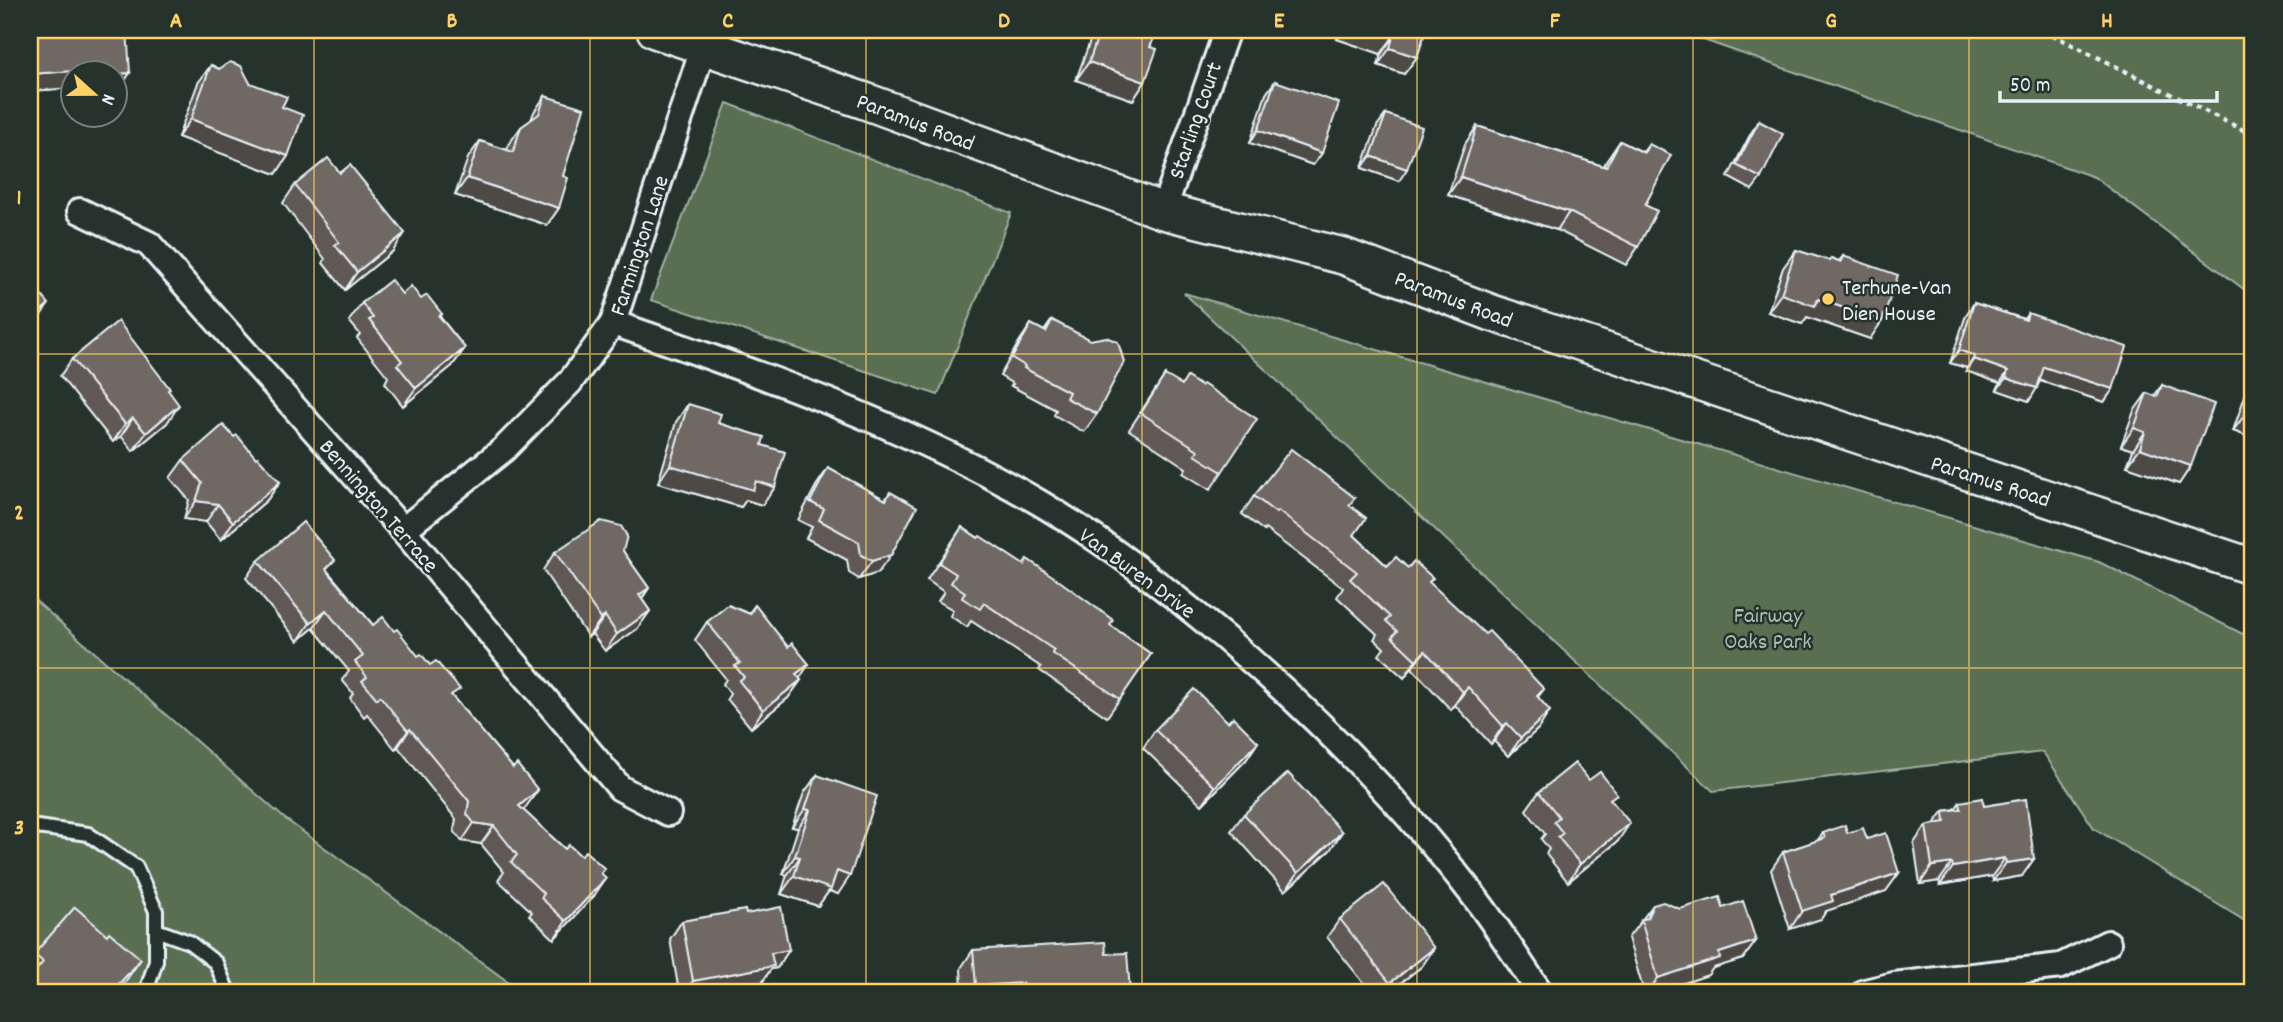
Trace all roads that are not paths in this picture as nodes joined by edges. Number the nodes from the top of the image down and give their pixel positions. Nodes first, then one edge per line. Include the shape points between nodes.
1 (655, 30) edge
2 (1227, 30) edge
3 (704, 45) junction
4 (80, 211) dead end
5 (1163, 211) junction
6 (613, 323) junction
7 (403, 530) junction
8 (2253, 567) edge
9 (668, 813) dead end
10 (30, 826) edge
11 (156, 930) junction
12 (2108, 943) dead end
13 (145, 992) edge
14 (228, 992) edge
15 (1540, 992) edge
16 (1865, 992) edge

1 - 3 main road, Paramus Road
2 - 5 street, Starling Court
3 - 5 main road, Paramus Road
3 - 6 street, Farmington Lane
4 - 7 street, Bennington Terrace via 149,244
5 - 8 main road, Paramus Road via 1343,256 1492,313
6 - 7 street, Farmington Lane via 570,382 504,449
6 - 15 street, Van Buren Drive via 856,413 1017,491 1108,547 1184,603 1354,757 1476,898
7 - 9 street, Bennington Terrace via 620,788
10 - 11 lane via 88,834 136,867 156,911
11 - 13 lane via 156,961
11 - 14 lane via 189,942 215,962
12 - 16 street via 2061,966

